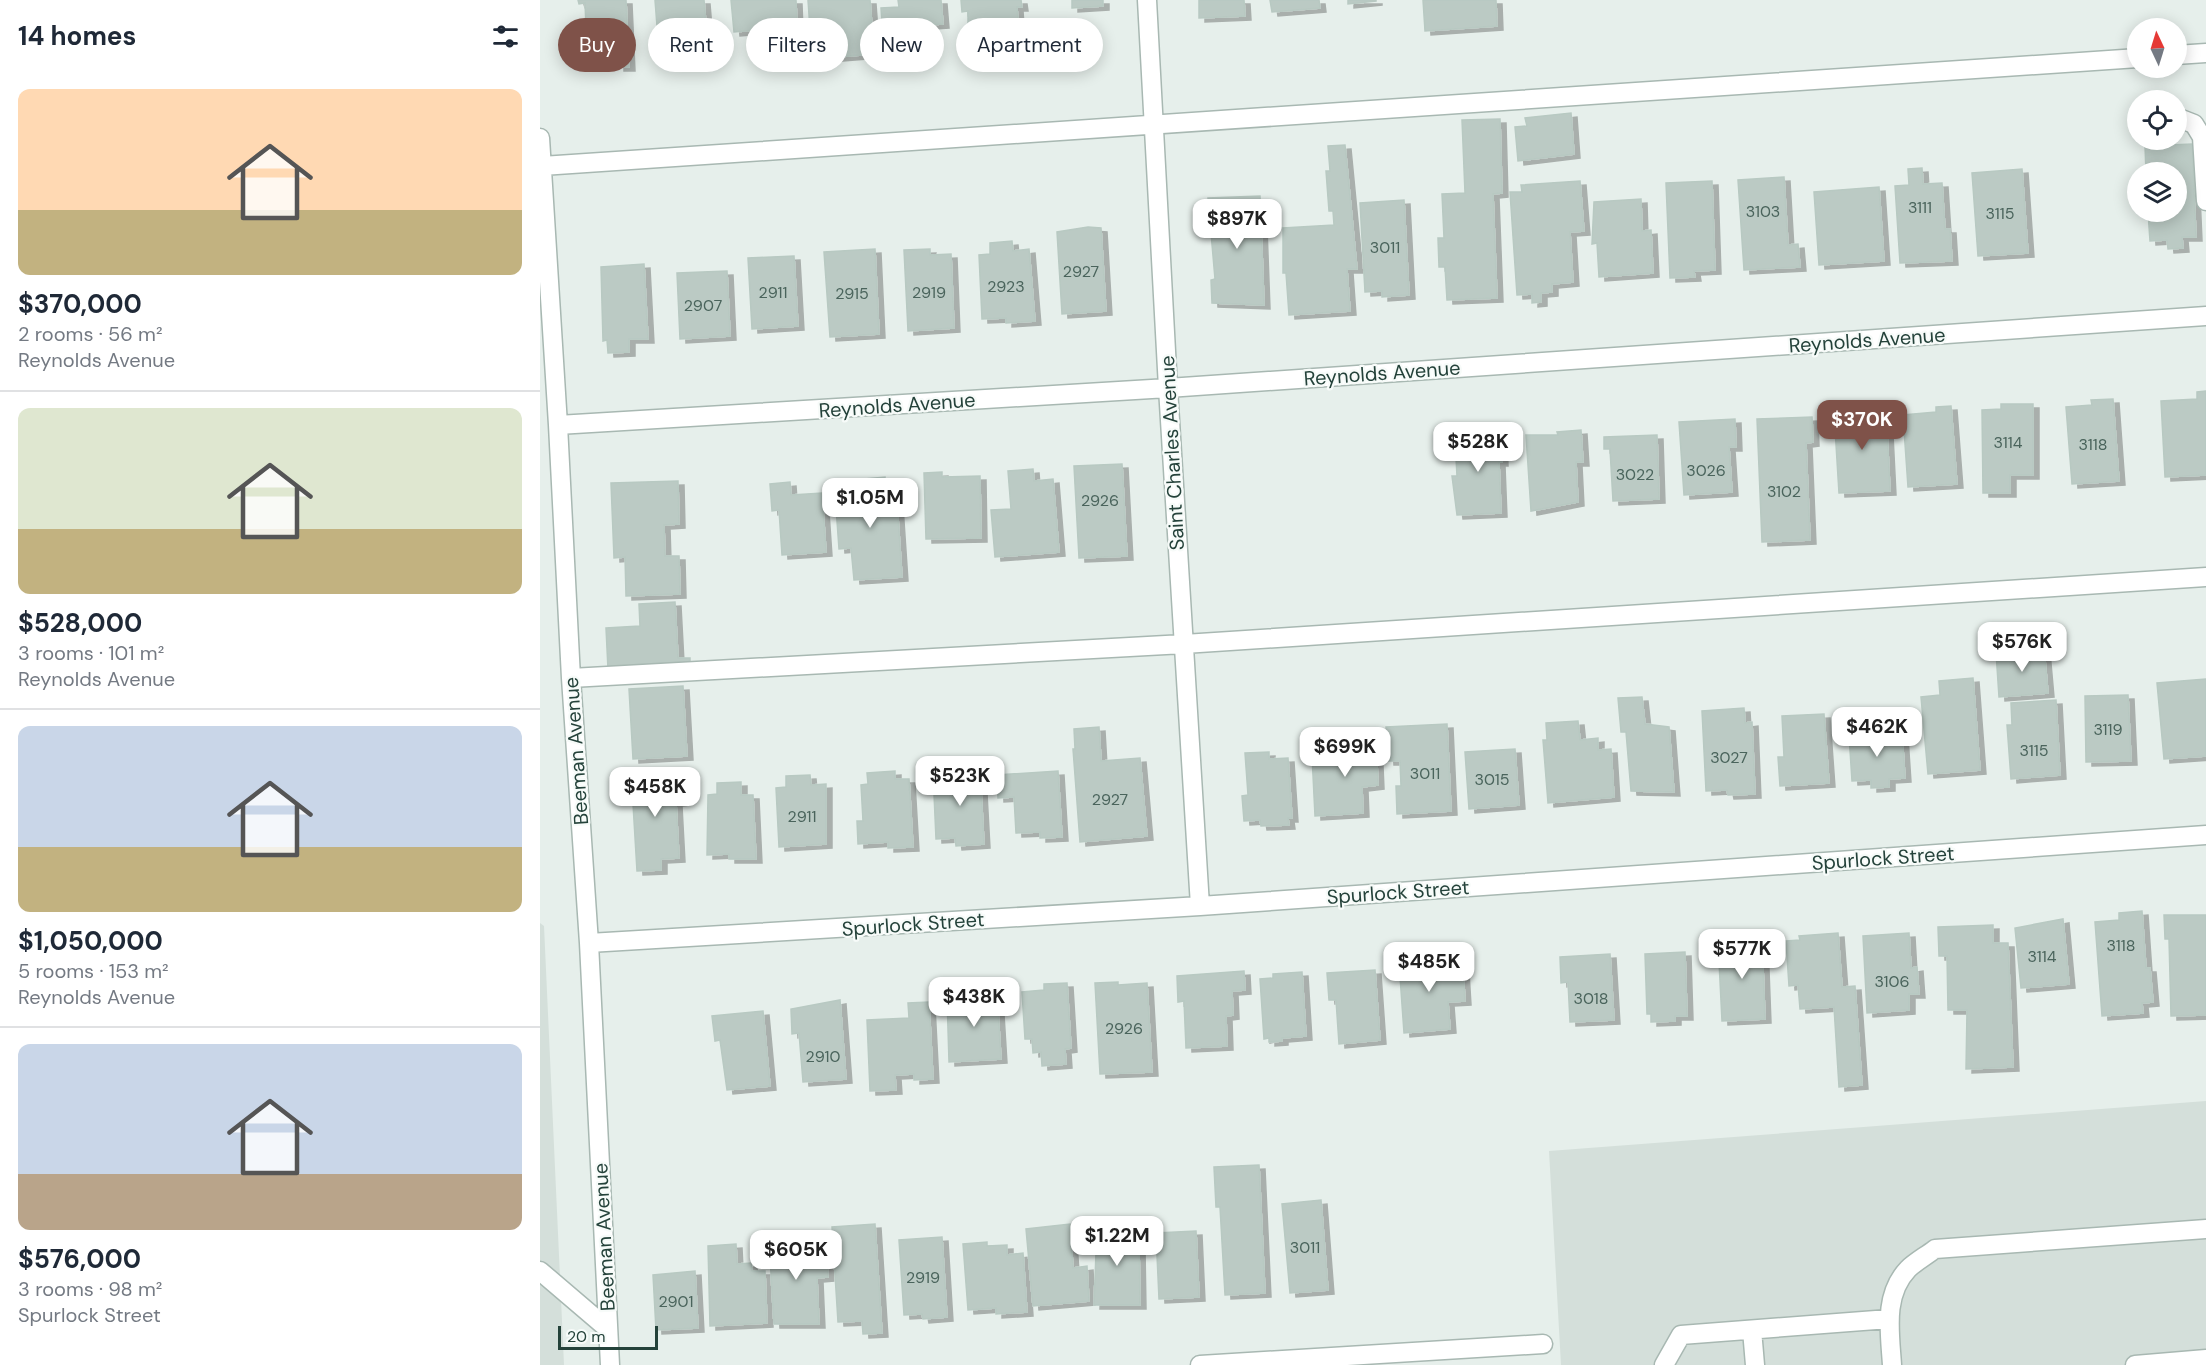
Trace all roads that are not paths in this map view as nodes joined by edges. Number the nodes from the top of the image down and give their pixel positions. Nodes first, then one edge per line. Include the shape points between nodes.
1 (1147, 0) edge
2 (2206, 53) edge
3 (2187, 54) edge
4 (2127, 59) edge
5 (2187, 121) edge
6 (1154, 126) junction
7 (540, 138) edge
8 (542, 166) junction
9 (2206, 201) edge
10 (2206, 316) edge
11 (1168, 388) junction
12 (548, 407) edge
13 (558, 425) junction
14 (2206, 578) edge
15 (1184, 644) junction
16 (571, 678) junction
17 (2206, 836) edge
18 (1200, 906) junction
19 (589, 944) junction
20 (2206, 1228) edge
21 (540, 1271) edge
22 (1889, 1319) junction
23 (608, 1329) junction
24 (1752, 1330) junction
25 (1543, 1344) dead end
26 (2206, 1359) edge
27 (610, 1365) edge
28 (1200, 1365) edge
29 (1664, 1365) edge
30 (1755, 1365) edge
31 (1892, 1365) edge
32 (2135, 1365) edge

1 - 6 street, Saint Charles Avenue
2 - 3 street
4 - 6 street
5 - 9 street via 2194,124 2202,137
6 - 8 street
6 - 11 street, Saint Charles Avenue
7 - 8 street, Beeman Avenue
8 - 12 street, Beeman Avenue
10 - 11 street, Reynolds Avenue
11 - 13 street, Reynolds Avenue
11 - 15 street, Saint Charles Avenue
12 - 13 street, Beeman Avenue
13 - 16 street, Beeman Avenue
14 - 15 street
15 - 16 street
15 - 18 street, Saint Charles Avenue
16 - 19 street, Beeman Avenue
17 - 18 street, Spurlock Street
18 - 19 street, Spurlock Street
19 - 23 street, Beeman Avenue
20 - 22 street via 1935,1250 1907,1270 1893,1295
21 - 23 street
22 - 24 street
22 - 31 street
23 - 27 street, Beeman Avenue
24 - 29 street via 1681,1335
24 - 30 street
25 - 28 street
26 - 32 street

